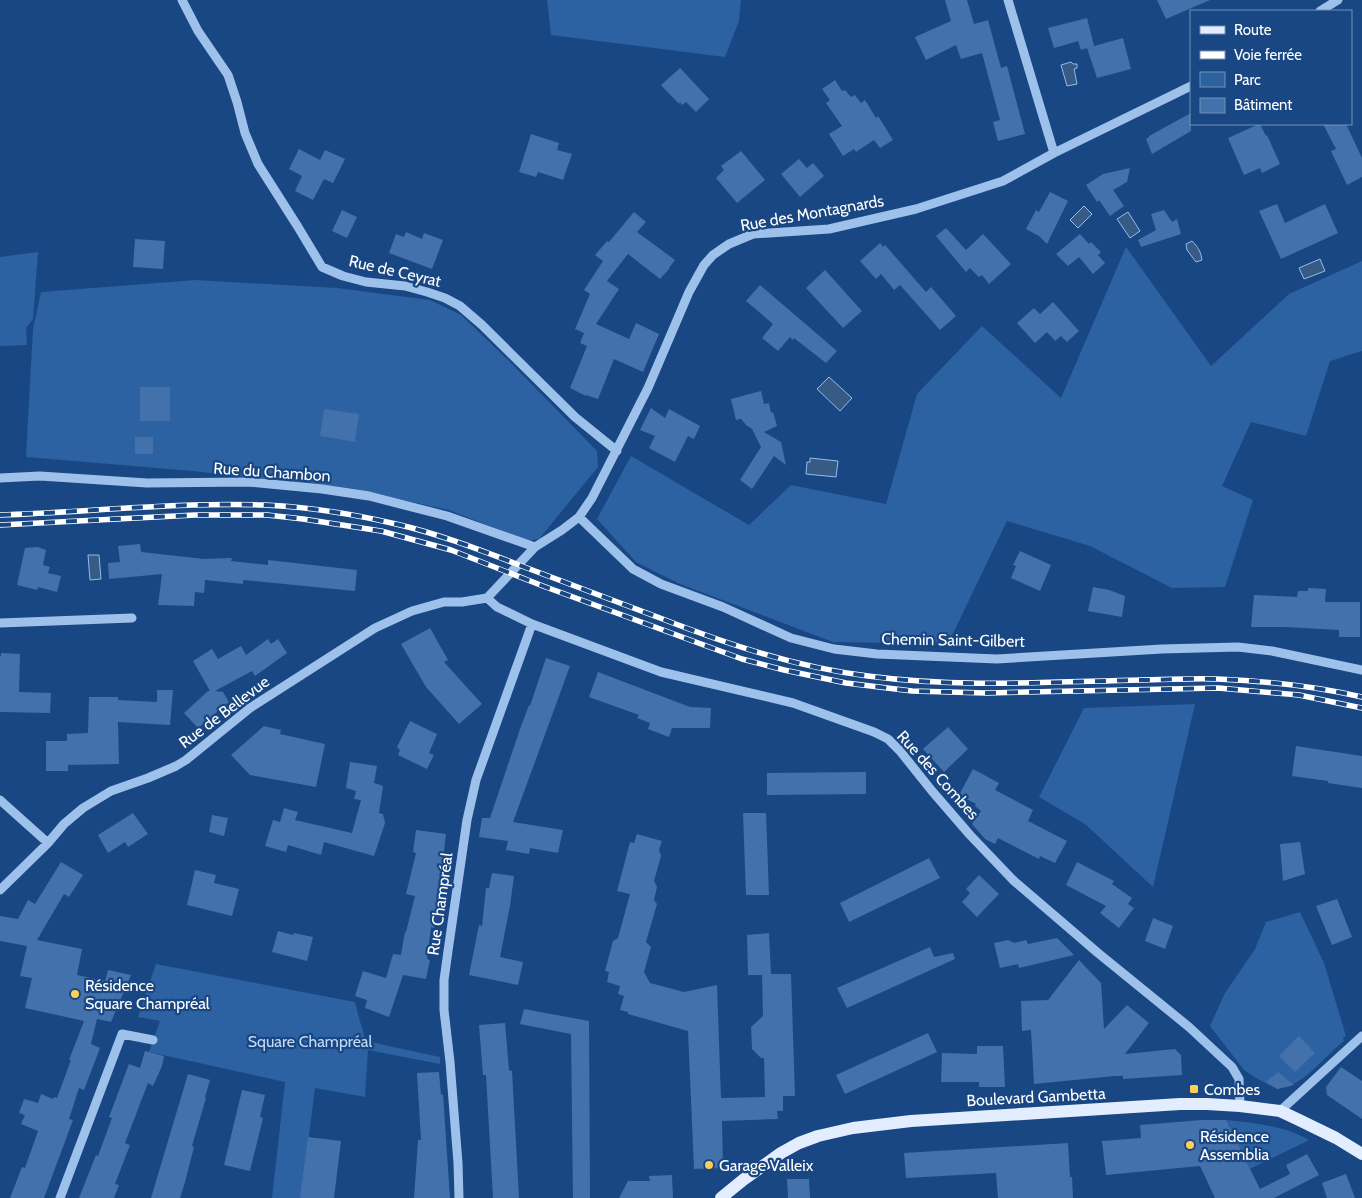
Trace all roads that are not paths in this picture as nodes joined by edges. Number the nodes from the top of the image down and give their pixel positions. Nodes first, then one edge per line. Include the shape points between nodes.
1 (182, 0) edge
2 (1008, 0) edge
3 (1338, 0) edge
4 (1322, 10) edge
5 (1190, 86) edge
6 (1054, 153) junction
7 (617, 451) junction
8 (0, 478) edge
9 (579, 517) junction
10 (535, 547) junction
11 (487, 598) junction
12 (132, 618) dead end
13 (0, 623) edge
14 (532, 624) junction
15 (1362, 670) edge
16 (0, 800) edge
17 (48, 843) junction
18 (0, 890) edge
19 (1362, 1036) edge
20 (153, 1040) dead end
21 (1240, 1106) junction
22 (1280, 1111) junction
23 (1362, 1154) edge
24 (60, 1198) edge
25 (459, 1198) edge
26 (720, 1198) edge

1 - 7 street, Rue de Ceyrat via 198,31 228,75 244,133 258,164 322,267 366,282 427,292 460,306 574,417
2 - 6 street
3 - 4 street
5 - 6 street, Rue des Montagnards
6 - 7 street, Rue des Montagnards via 1003,181 916,209 829,229 753,234 729,244 713,255 696,278
7 - 9 street, Rue des Montagnards
8 - 10 street, Rue du Chambon via 40,476 147,483 248,482 322,489 369,496 447,516
9 - 10 street, Rue des Montagnards
9 - 15 street, Chemin Saint-Gilbert via 633,569 661,584 723,607 791,638 834,649 878,654 997,658 1238,648 1272,651
10 - 11 street, Rue des Montagnards
11 - 14 street, Rue des Combes via 497,607
11 - 17 street, Rue de Bellevue via 444,602 412,611 375,628 250,708 181,763 111,791 83,808
12 - 13 street
14 - 21 street, Rue des Combes via 661,672 793,703 888,739 1013,880 1232,1067 1239,1079
14 - 25 street, Rue Champréal via 476,780 467,820 444,980
16 - 17 street
17 - 18 street, Rue de Bellevue
19 - 22 street
20 - 24 street via 122,1034
21 - 22 main road, Boulevard Gambetta
21 - 26 main road, Boulevard Gambetta via 1139,1107 911,1121 853,1128 793,1146
22 - 23 main road, Boulevard Gambetta

